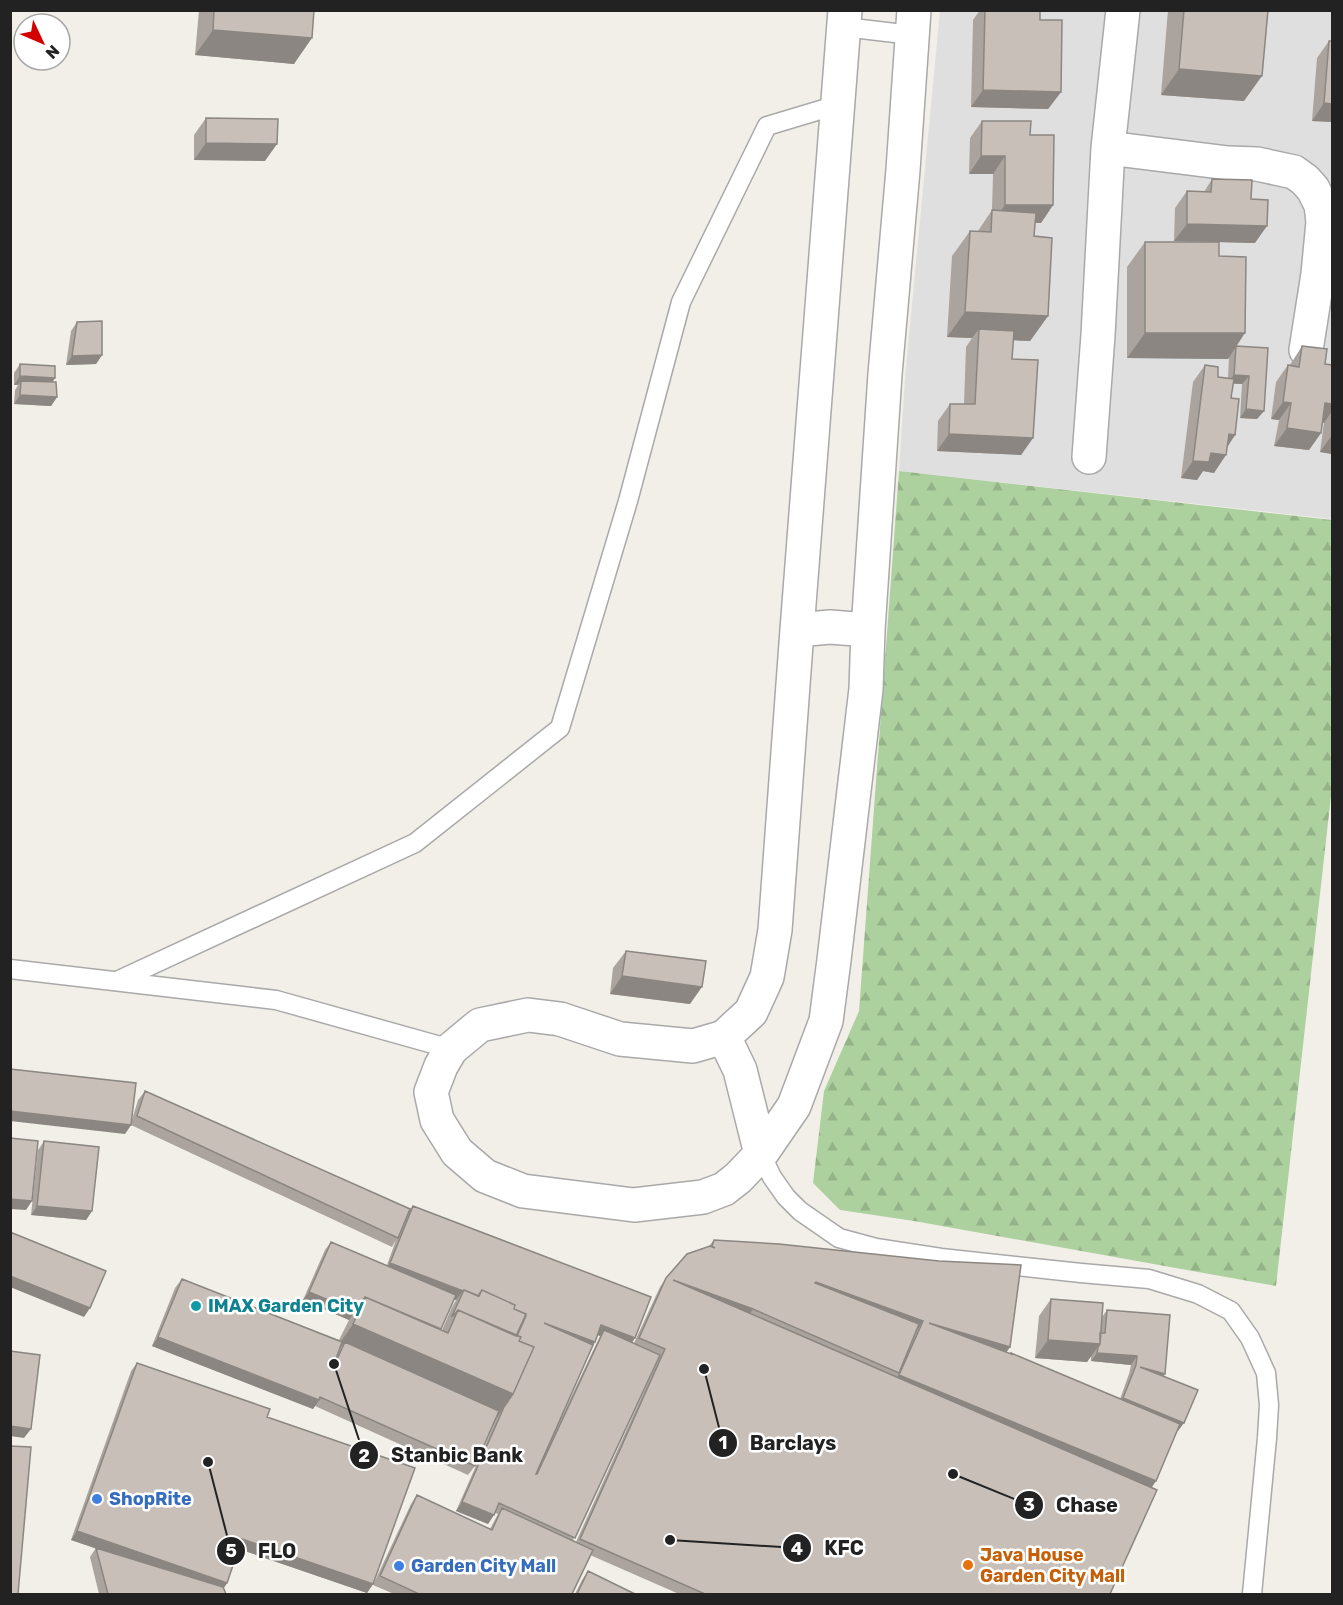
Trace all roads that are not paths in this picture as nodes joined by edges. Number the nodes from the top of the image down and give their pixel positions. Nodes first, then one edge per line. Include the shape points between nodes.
1 (1123, 10) edge
2 (844, 19) edge
3 (913, 23) edge
4 (837, 105) junction
5 (1108, 148) junction
6 (1306, 350) edge
7 (1089, 457) dead end
8 (796, 630) junction
9 (868, 630) junction
10 (10, 969) edge
11 (117, 981) junction
12 (724, 1037) junction
13 (451, 1048) junction
14 (761, 1154) junction
15 (1252, 1594) edge

1 - 5 street
2 - 3 lane
2 - 4 street
3 - 9 street
4 - 8 street
4 - 11 lane via 767,126 681,302 628,501 560,728 415,843
5 - 6 street via 1228,164 1257,164 1294,172 1305,180 1321,205 1323,222
5 - 7 street
8 - 9 street
8 - 12 street via 785,806 767,977 751,1012
9 - 14 street via 866,689 826,1021 794,1106
10 - 11 lane
11 - 13 lane via 276,1000
12 - 13 street via 693,1046 620,1039 560,1019 528,1015 480,1025
12 - 14 street via 740,1070
13 - 14 street via 431,1092 437,1120 457,1152 485,1176 523,1191 634,1205 703,1197 724,1189
14 - 15 lane via 786,1197 840,1238 941,1258 1149,1279 1198,1294 1231,1311 1250,1338 1266,1373 1269,1405

